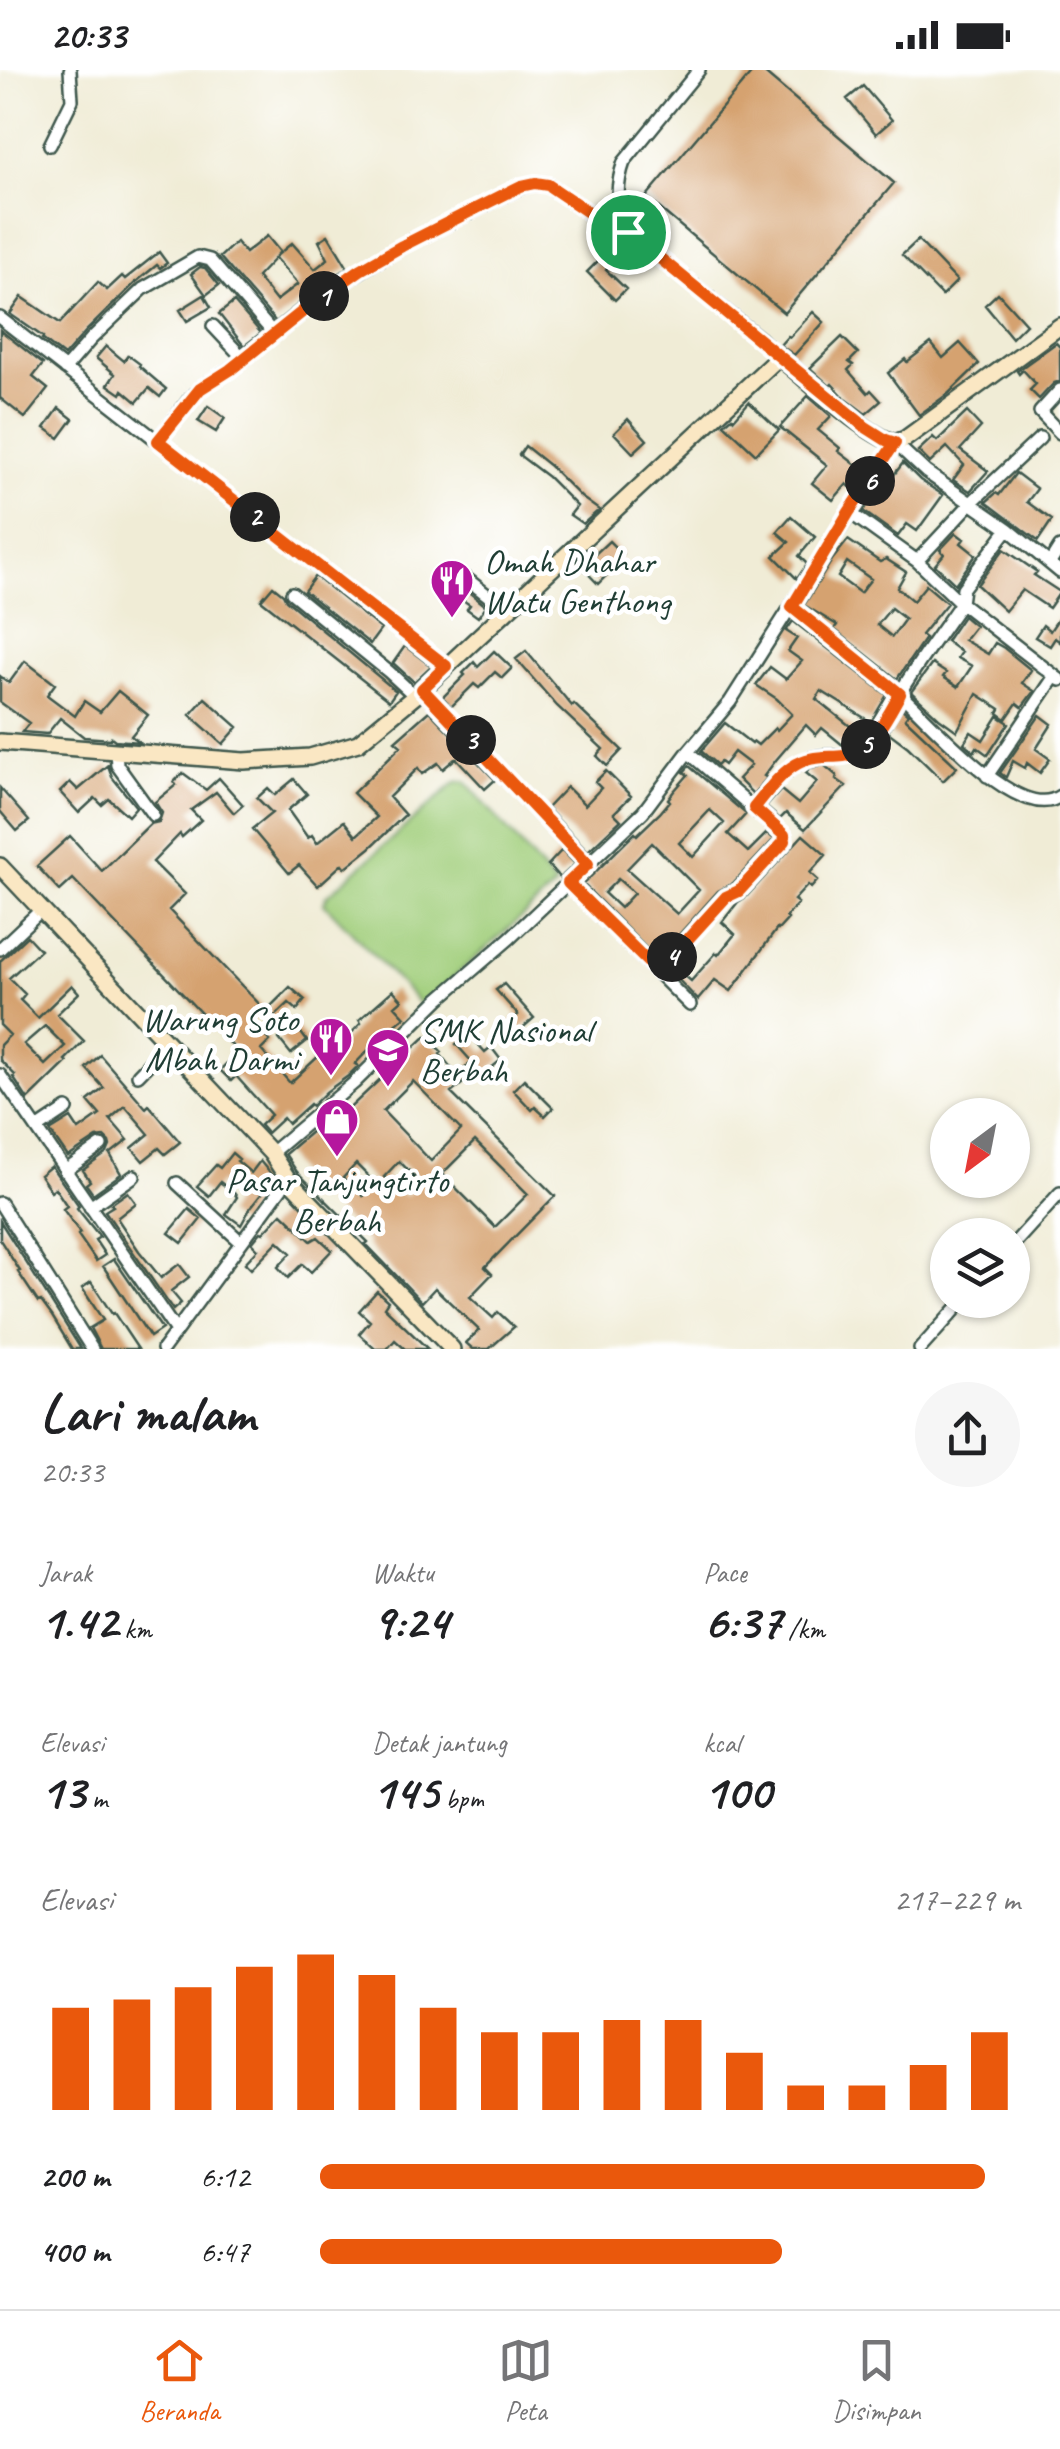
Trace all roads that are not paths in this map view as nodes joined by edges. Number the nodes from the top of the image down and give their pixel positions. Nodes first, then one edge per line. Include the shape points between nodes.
1 (70, 70) edge
2 (700, 70) edge
3 (50, 146) dead end
4 (628, 232) junction
5 (0, 318) edge
6 (213, 326) dead end
7 (1060, 326) edge
8 (274, 334) junction
9 (779, 357) junction
10 (244, 359) junction
11 (65, 369) junction
12 (1060, 390) edge
13 (1060, 433) edge
14 (1040, 438) dead end
15 (158, 441) junction
16 (895, 443) junction
17 (972, 502) junction
18 (849, 512) junction
19 (1008, 529) junction
20 (1060, 547) edge
21 (917, 562) junction
22 (1055, 568) edge
23 (467, 579) dead end
24 (292, 594) dead end
25 (961, 603) junction
26 (792, 607) junction
27 (506, 610) junction
28 (446, 666) junction
29 (1058, 678) edge
30 (418, 693) junction
31 (900, 694) junction
32 (0, 742) edge
33 (116, 751) junction
34 (688, 752) junction
35 (987, 776) junction
36 (1060, 796) edge
37 (754, 808) junction
38 (153, 815) dead end
39 (588, 864) junction
40 (0, 866) edge
41 (568, 883) junction
42 (41, 910) junction
43 (0, 949) edge
44 (658, 972) junction
45 (690, 1005) dead end
46 (167, 1045) junction
47 (138, 1075) dead end
48 (0, 1076) edge
49 (67, 1108) dead end
50 (37, 1129) junction
51 (101, 1146) dead end
52 (270, 1153) junction
53 (66, 1171) junction
54 (134, 1176) dead end
55 (288, 1179) junction
56 (176, 1183) dead end
57 (1060, 1193) edge
58 (0, 1203) edge
59 (90, 1207) junction
60 (1030, 1226) edge
61 (240, 1242) junction
62 (948, 1318) edge
63 (176, 1330) junction
64 (92, 1349) edge
65 (162, 1349) edge
66 (452, 1349) edge
67 (920, 1349) edge

1 - 3 street via 72,100
2 - 4 street via 624,162 617,196
4 - 8 street via 548,185 521,186 360,270
4 - 9 street
5 - 11 street
6 - 10 street
7 - 16 street
8 - 10 street
8 - 11 street via 210,260 198,257 144,289
9 - 16 street
9 - 27 street
10 - 15 street via 200,389
11 - 15 street
12 - 13 street via 1040,412
14 - 17 street
15 - 28 street
16 - 17 street
16 - 18 street
17 - 19 street
17 - 21 street
18 - 21 street
18 - 26 street
19 - 22 street
19 - 25 street via 963,588
20 - 22 street
21 - 25 street
23 - 27 street
24 - 30 street
25 - 29 street
25 - 31 street
26 - 31 street
26 - 34 street
27 - 28 street
28 - 30 street
29 - 35 street
30 - 33 street via 358,743 310,757 244,761
30 - 39 street
31 - 35 street
31 - 37 street via 856,753 794,765
32 - 33 street
33 - 38 street via 117,765
34 - 37 street
34 - 39 street via 644,812
35 - 36 street via 1042,802
37 - 44 street via 785,841
39 - 41 street
40 - 42 street
41 - 44 street
41 - 52 street via 354,1084
42 - 43 street
42 - 46 street
44 - 45 street
46 - 47 street
46 - 52 street
48 - 50 street
49 - 50 street
50 - 53 street
51 - 53 street
52 - 55 street
53 - 59 street
54 - 59 street
55 - 61 street
55 - 66 street
56 - 61 street
57 - 60 street
58 - 64 street
59 - 63 street
61 - 63 street
62 - 67 street
63 - 65 street

